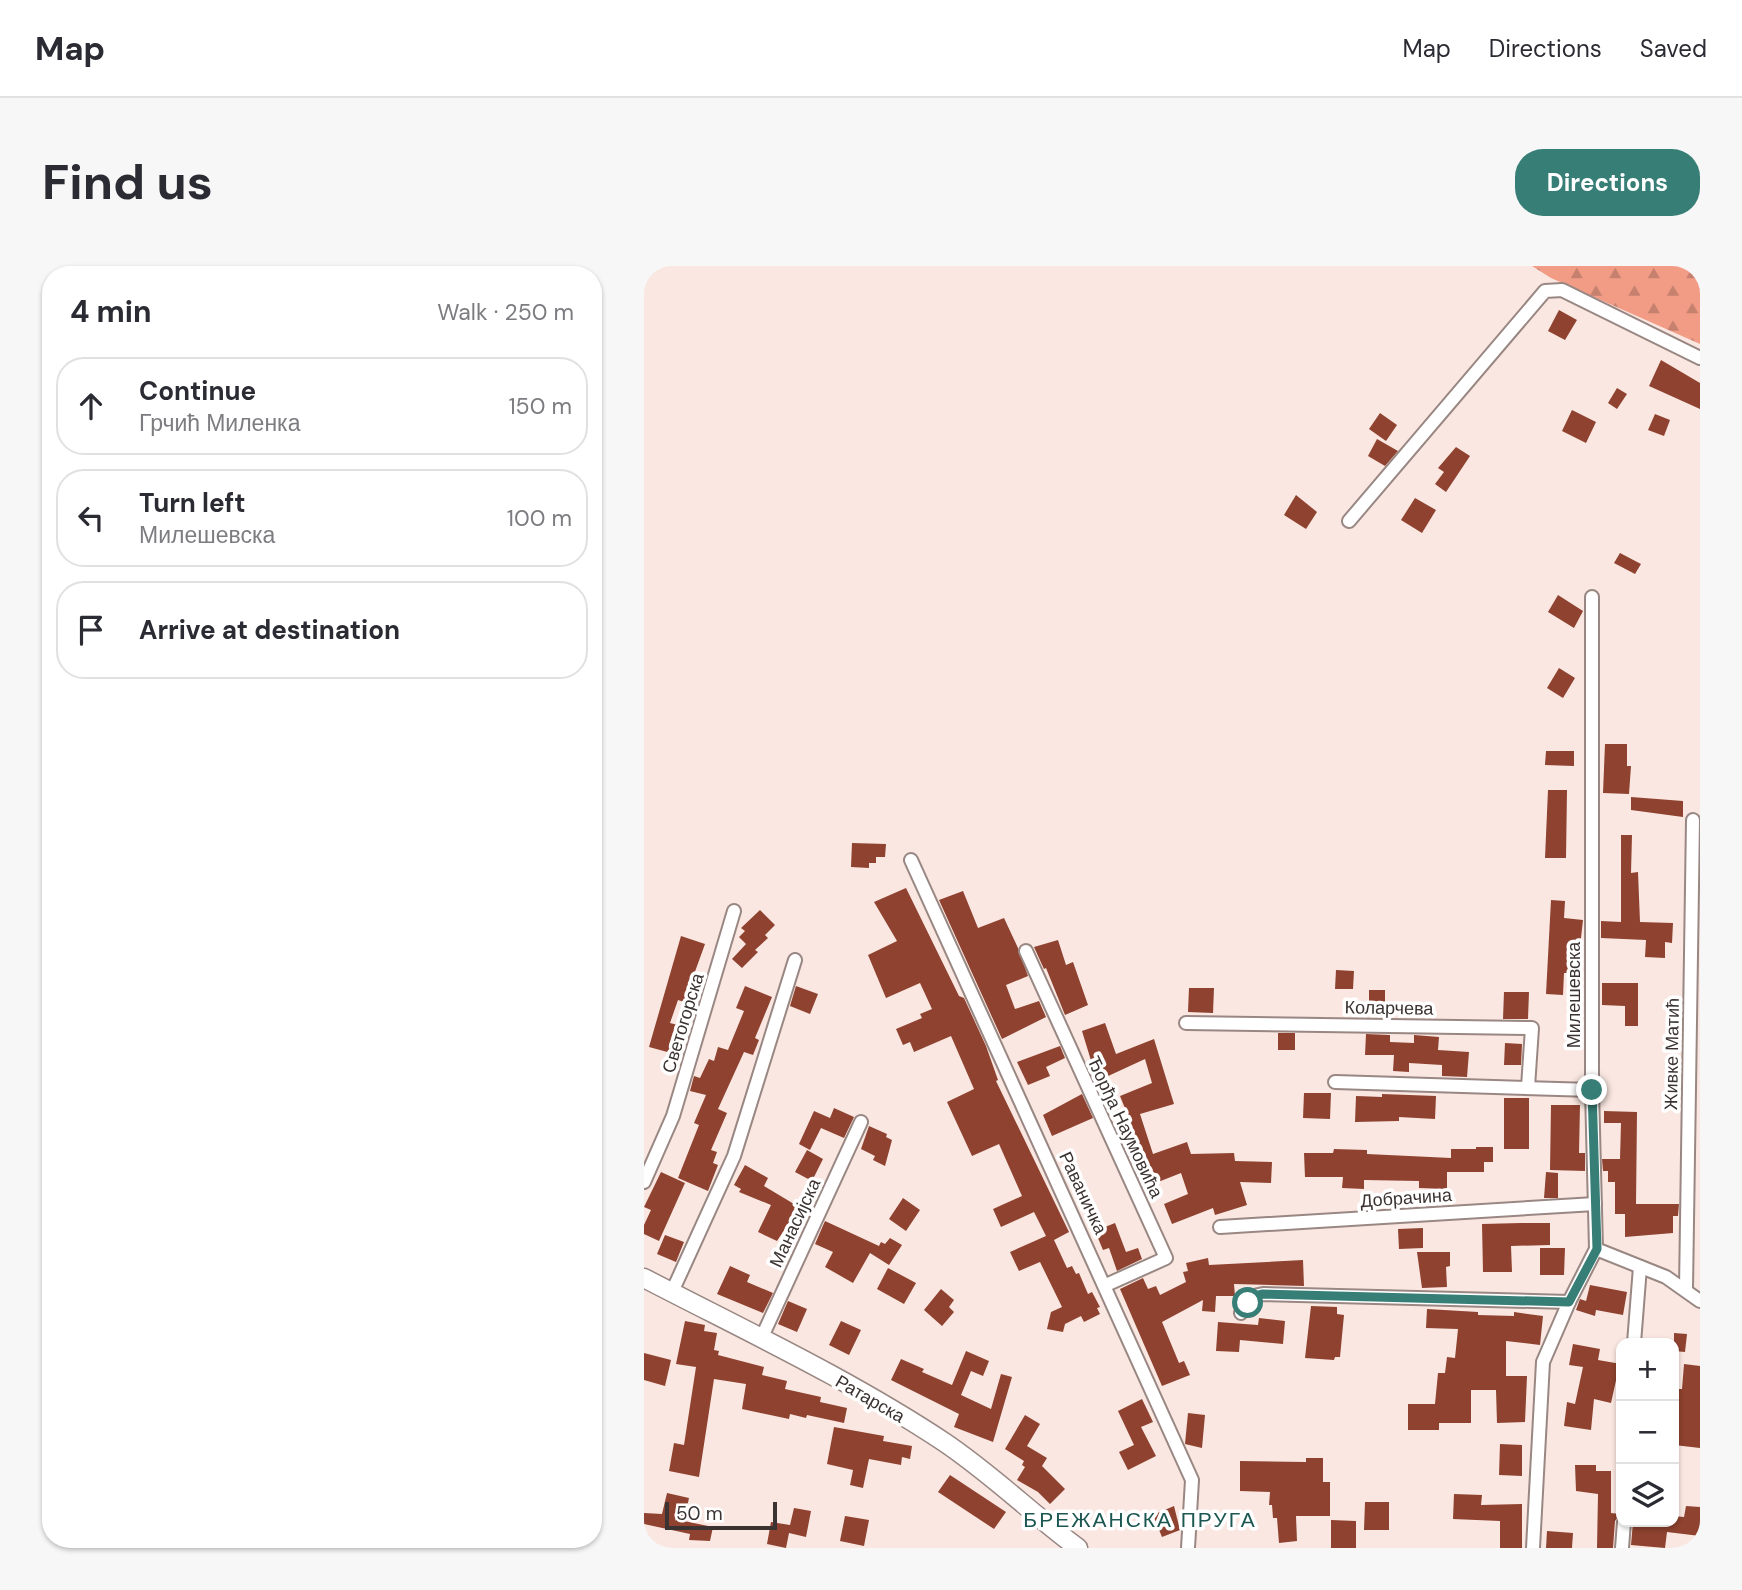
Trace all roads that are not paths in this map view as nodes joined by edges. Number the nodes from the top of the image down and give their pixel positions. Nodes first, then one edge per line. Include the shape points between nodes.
1 (1700, 358) edge
2 (1349, 520) dead end
3 (1592, 597) dead end
4 (1693, 820) dead end
5 (911, 860) dead end
6 (734, 911) dead end
7 (1026, 951) dead end
8 (795, 961) dead end
9 (1186, 1023) dead end
10 (1335, 1082) dead end
11 (1528, 1087) junction
12 (1592, 1090) junction
13 (862, 1122) dead end
14 (644, 1182) edge
15 (1595, 1204) junction
16 (1220, 1227) dead end
17 (1597, 1249) junction
18 (1640, 1267) junction
19 (644, 1278) edge
20 (1106, 1285) junction
21 (1686, 1289) junction
22 (672, 1292) junction
23 (1700, 1301) edge
24 (1569, 1302) junction
25 (1241, 1313) dead end
26 (1634, 1338) edge
27 (761, 1339) junction
28 (1624, 1527) edge
29 (1078, 1548) edge
30 (1188, 1548) edge
31 (1533, 1548) edge
32 (1622, 1548) edge

1 - 2 street via 1562,290 1545,291
3 - 12 street, Милешевска
4 - 21 street, Живке Матић
5 - 20 street, Раваничка
6 - 14 street, Светогорска via 673,1116
7 - 20 street, Ђорђа Наумовића via 1166,1258
8 - 22 street via 734,1156
9 - 11 street, Коларчева via 1532,1028
10 - 11 street
11 - 12 street
12 - 15 street, Милешевска
13 - 27 street, Манасијска
15 - 16 street, Добрачина
15 - 17 street, Милешевска
17 - 18 street
17 - 24 street
18 - 21 street
18 - 26 street
19 - 22 street, Ратарска
20 - 30 street, Раваничка via 1192,1480
21 - 23 street
22 - 27 street, Ратарска
24 - 25 street via 1262,1294 1254,1296
24 - 31 street via 1540,1381
27 - 29 street, Ратарска via 944,1442 1015,1493
28 - 32 street

